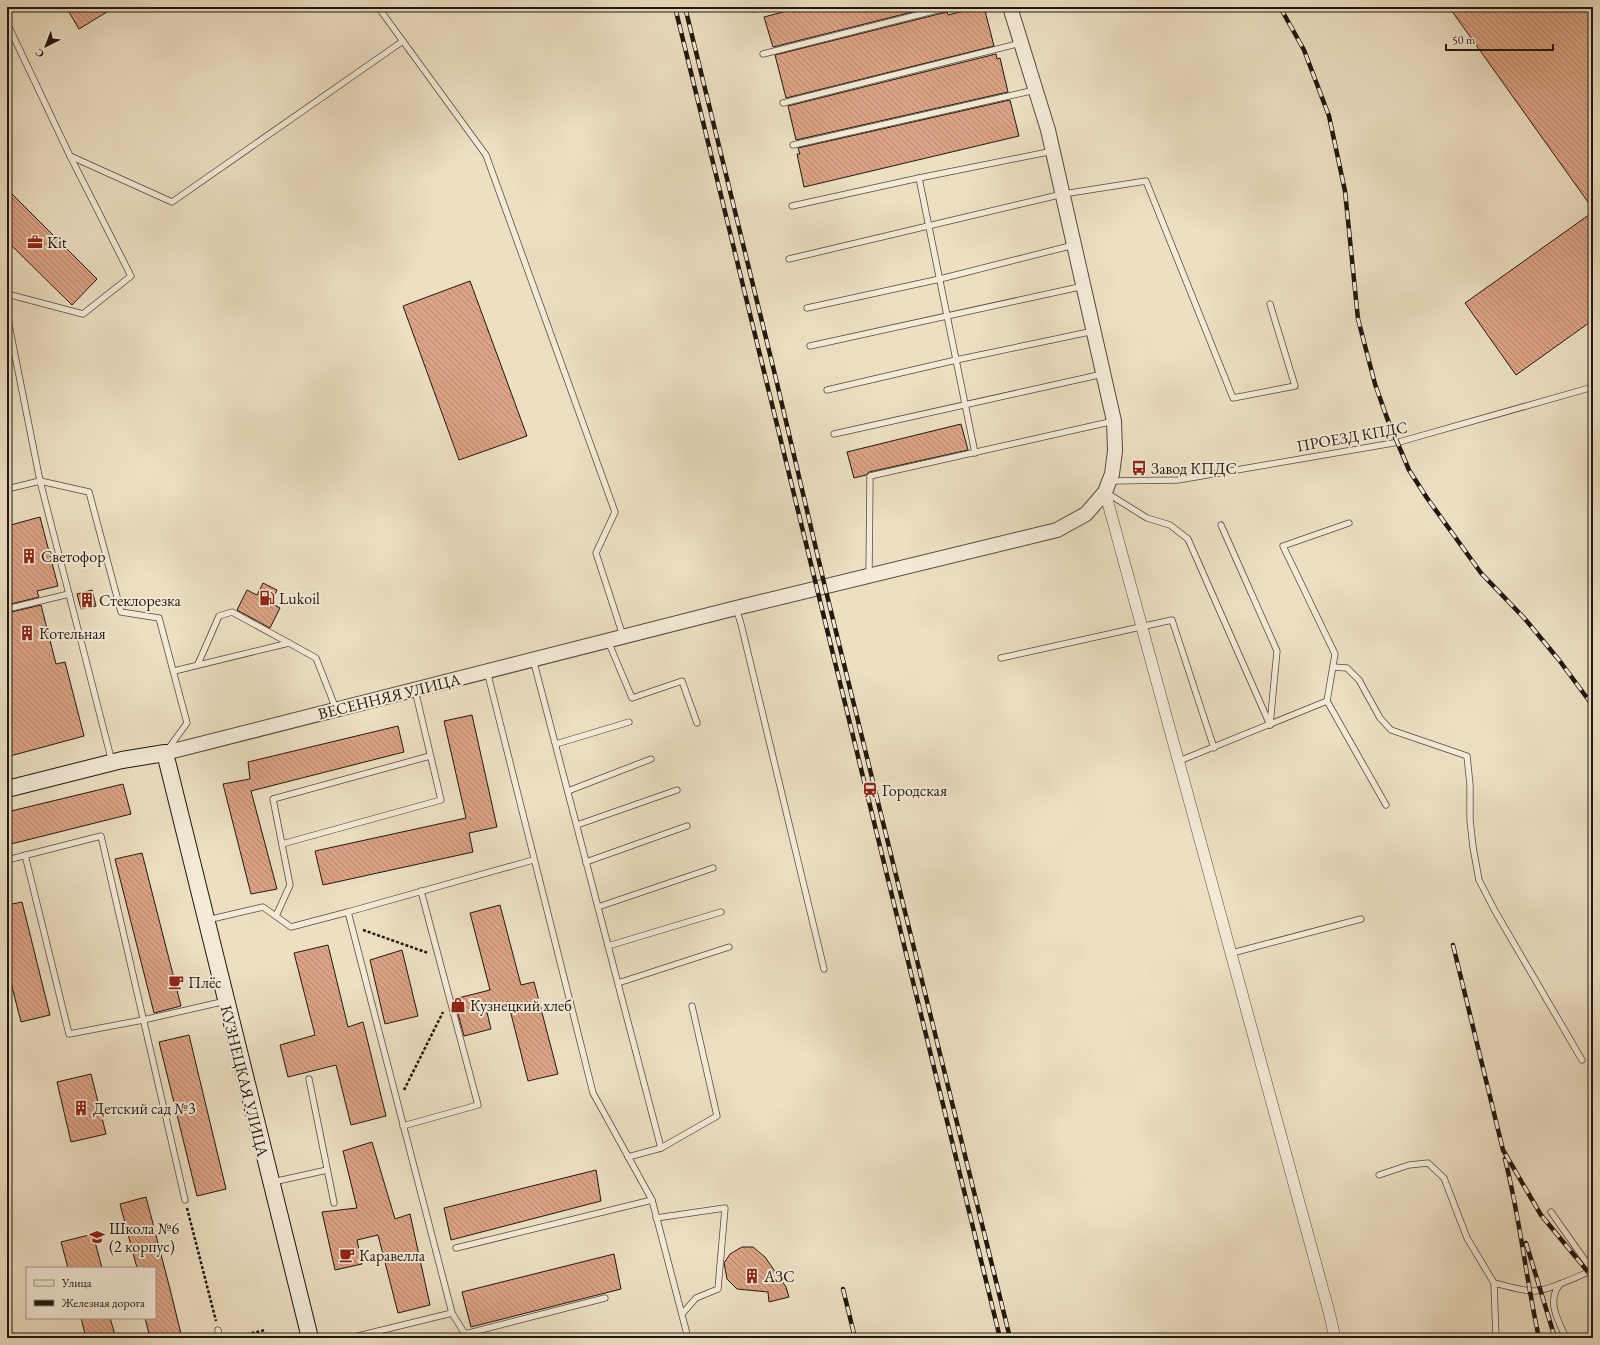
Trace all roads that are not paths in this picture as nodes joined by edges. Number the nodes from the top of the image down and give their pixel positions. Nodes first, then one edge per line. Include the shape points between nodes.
1 (378, 7) edge
2 (762, 7) edge
3 (949, 7) edge
4 (1010, 7) edge
5 (754, 9) dead end
6 (7, 23) edge
7 (403, 42) junction
8 (1021, 43) junction
9 (763, 54) dead end
10 (1036, 90) junction
11 (783, 103) dead end
12 (793, 145) dead end
13 (1053, 150) junction
14 (70, 156) junction
15 (919, 178) junction
16 (1063, 194) junction
17 (792, 206) dead end
18 (929, 227) junction
19 (1074, 245) junction
20 (789, 259) dead end
21 (940, 279) junction
22 (1084, 286) junction
23 (7, 294) edge
24 (1270, 304) dead end
25 (807, 308) dead end
26 (7, 315) edge
27 (947, 315) junction
28 (1094, 331) junction
29 (810, 346) dead end
30 (956, 360) junction
31 (1104, 374) junction
32 (1593, 387) edge
33 (827, 390) dead end
34 (965, 405) junction
35 (1114, 421) junction
36 (834, 434) dead end
37 (975, 453) junction
38 (40, 481) junction
39 (1108, 487) junction
40 (7, 488) edge
41 (1350, 523) dead end
42 (1221, 525) dead end
43 (869, 575) junction
44 (69, 594) junction
45 (7, 608) edge
46 (736, 608) junction
47 (1142, 626) junction
48 (623, 637) junction
49 (608, 641) junction
50 (289, 643) junction
51 (1001, 658) dead end
52 (533, 659) junction
53 (198, 664) junction
54 (1333, 667) junction
55 (174, 671) junction
56 (486, 671) junction
57 (415, 689) junction
58 (1327, 701) junction
59 (336, 710) junction
60 (629, 722) dead end
61 (697, 723) dead end
62 (1270, 725) junction
63 (556, 744) junction
64 (1214, 748) junction
65 (165, 753) junction
66 (430, 756) junction
67 (651, 759) dead end
68 (1179, 761) junction
69 (112, 762) junction
70 (7, 789) edge
71 (677, 790) dead end
72 (568, 791) junction
73 (1386, 804) dead end
74 (577, 825) junction
75 (687, 826) dead end
76 (282, 844) junction
77 (25, 856) junction
78 (7, 860) edge
79 (534, 860) junction
80 (586, 862) junction
81 (713, 868) dead end
82 (421, 891) junction
83 (598, 907) junction
84 (348, 912) junction
85 (721, 912) dead end
86 (276, 916) junction
87 (1361, 919) dead end
88 (206, 920) junction
89 (608, 946) junction
90 (729, 947) dead end
91 (1232, 953) junction
92 (824, 969) dead end
93 (618, 983) junction
94 (226, 1001) junction
95 (692, 1006) dead end
96 (143, 1020) junction
97 (1582, 1060) dead end
98 (309, 1079) dead end
99 (403, 1126) junction
100 (661, 1148) junction
101 (628, 1157) junction
102 (327, 1170) junction
103 (1379, 1176) dead end
104 (271, 1182) junction
105 (185, 1200) road end
106 (652, 1200) junction
107 (334, 1202) dead end
108 (1551, 1212) dead end
109 (656, 1218) junction
110 (456, 1248) dead end
111 (1592, 1270) edge
112 (1494, 1283) junction
113 (1560, 1284) junction
114 (605, 1298) dead end
115 (452, 1313) junction
116 (682, 1314) junction
117 (218, 1330) road end
118 (380, 1331) junction
119 (220, 1338) edge
120 (310, 1338) edge
121 (350, 1338) edge
122 (382, 1338) edge
123 (688, 1338) edge
124 (1335, 1338) edge
125 (1496, 1338) edge
126 (1566, 1338) edge

1 - 7 lane
2 - 5 lane
3 - 9 lane
4 - 8 street
6 - 14 lane
7 - 14 lane via 172,202
7 - 48 lane via 486,155 615,512 596,552
8 - 10 street
8 - 11 lane
10 - 12 lane
10 - 13 street
13 - 15 lane
13 - 16 street
14 - 23 lane via 131,276 83,314
15 - 17 lane
15 - 18 lane
16 - 18 lane
16 - 19 street
16 - 24 lane via 1146,180 1233,398 1295,386
18 - 20 lane
18 - 21 lane
19 - 21 lane
19 - 22 street
21 - 25 lane
21 - 27 lane
22 - 27 lane
22 - 28 street
26 - 38 lane
27 - 29 lane
27 - 30 lane
28 - 30 lane
28 - 31 street
30 - 33 lane
30 - 34 lane
31 - 34 lane
31 - 35 street
32 - 39 lane, ПРОЕЗД КПДС via 1399,442 1178,480
34 - 36 lane
34 - 37 lane
35 - 37 lane
35 - 39 street via 1115,451
37 - 43 lane via 870,476
38 - 40 lane
38 - 44 lane
38 - 55 lane via 89,492 121,612 159,618
39 - 43 street, ВЕСЕННЯЯ УЛИЦА via 1086,514 1057,530
39 - 47 street
39 - 62 lane via 1147,518 1170,525 1188,539
41 - 54 lane via 1283,546 1335,654
42 - 62 lane via 1277,651
43 - 46 street, ВЕСЕННЯЯ УЛИЦА
44 - 45 lane
44 - 69 lane
46 - 48 street, ВЕСЕННЯЯ УЛИЦА
46 - 92 lane via 742,624
47 - 51 lane
47 - 64 lane via 1172,620
47 - 68 street
48 - 49 street, ВЕСЕННЯЯ УЛИЦА
49 - 52 street, ВЕСЕННЯЯ УЛИЦА
49 - 61 lane via 632,698 682,681
50 - 53 lane
50 - 53 lane via 232,612 219,616
50 - 59 lane via 316,658
52 - 56 street, ВЕСЕННЯЯ УЛИЦА
52 - 63 lane
53 - 55 lane
54 - 58 lane
54 - 97 lane via 1347,668 1359,680 1380,718 1391,730 1467,756 1471,826 1479,880
55 - 65 lane via 187,723
56 - 57 street, ВЕСЕННЯЯ УЛИЦА
56 - 79 lane
57 - 59 street, ВЕСЕННЯЯ УЛИЦА
57 - 66 lane
58 - 62 lane
58 - 73 lane
59 - 65 street, ВЕСЕННЯЯ УЛИЦА
60 - 63 lane
62 - 64 lane
63 - 72 lane
64 - 68 lane
65 - 69 main road, ВЕСЕННЯЯ УЛИЦА
65 - 88 main road, КУЗНЕЦКАЯ УЛИЦА
66 - 76 lane via 273,799
66 - 76 lane via 441,800
67 - 72 lane
68 - 91 street
69 - 70 main road, ВЕСЕННЯЯ УЛИЦА
71 - 74 lane
72 - 74 lane
74 - 80 lane
75 - 80 lane
76 - 86 lane via 290,885
77 - 78 lane
77 - 96 lane via 69,1034
77 - 96 lane via 101,836
79 - 82 lane
79 - 101 lane via 593,1093
80 - 83 lane
81 - 83 lane
82 - 84 lane
82 - 99 lane via 478,1105
83 - 89 lane
84 - 86 lane via 291,927
84 - 99 lane
85 - 89 lane
86 - 88 lane via 263,907
87 - 91 lane
88 - 94 main road, КУЗНЕЦКАЯ УЛИЦА
89 - 93 lane
90 - 93 lane
91 - 124 street
93 - 100 lane
94 - 96 lane
94 - 104 main road, КУЗНЕЦКАЯ УЛИЦА
95 - 100 lane via 718,1116
96 - 105 lane
98 - 102 lane
99 - 115 lane
100 - 101 lane
101 - 106 lane
102 - 104 lane
102 - 107 lane
103 - 112 lane via 1410,1165 1428,1163 1444,1178 1467,1238
104 - 120 main road, КУЗНЕЦКАЯ УЛИЦА
106 - 109 lane
106 - 110 lane
108 - 111 lane
109 - 116 lane
109 - 116 lane via 725,1208 718,1290 696,1298
111 - 113 lane
112 - 113 lane via 1536,1291
112 - 125 lane
113 - 126 lane via 1555,1291 1553,1309
114 - 115 lane via 465,1334
115 - 118 lane
116 - 123 lane
117 - 119 lane
118 - 121 lane
118 - 122 lane

